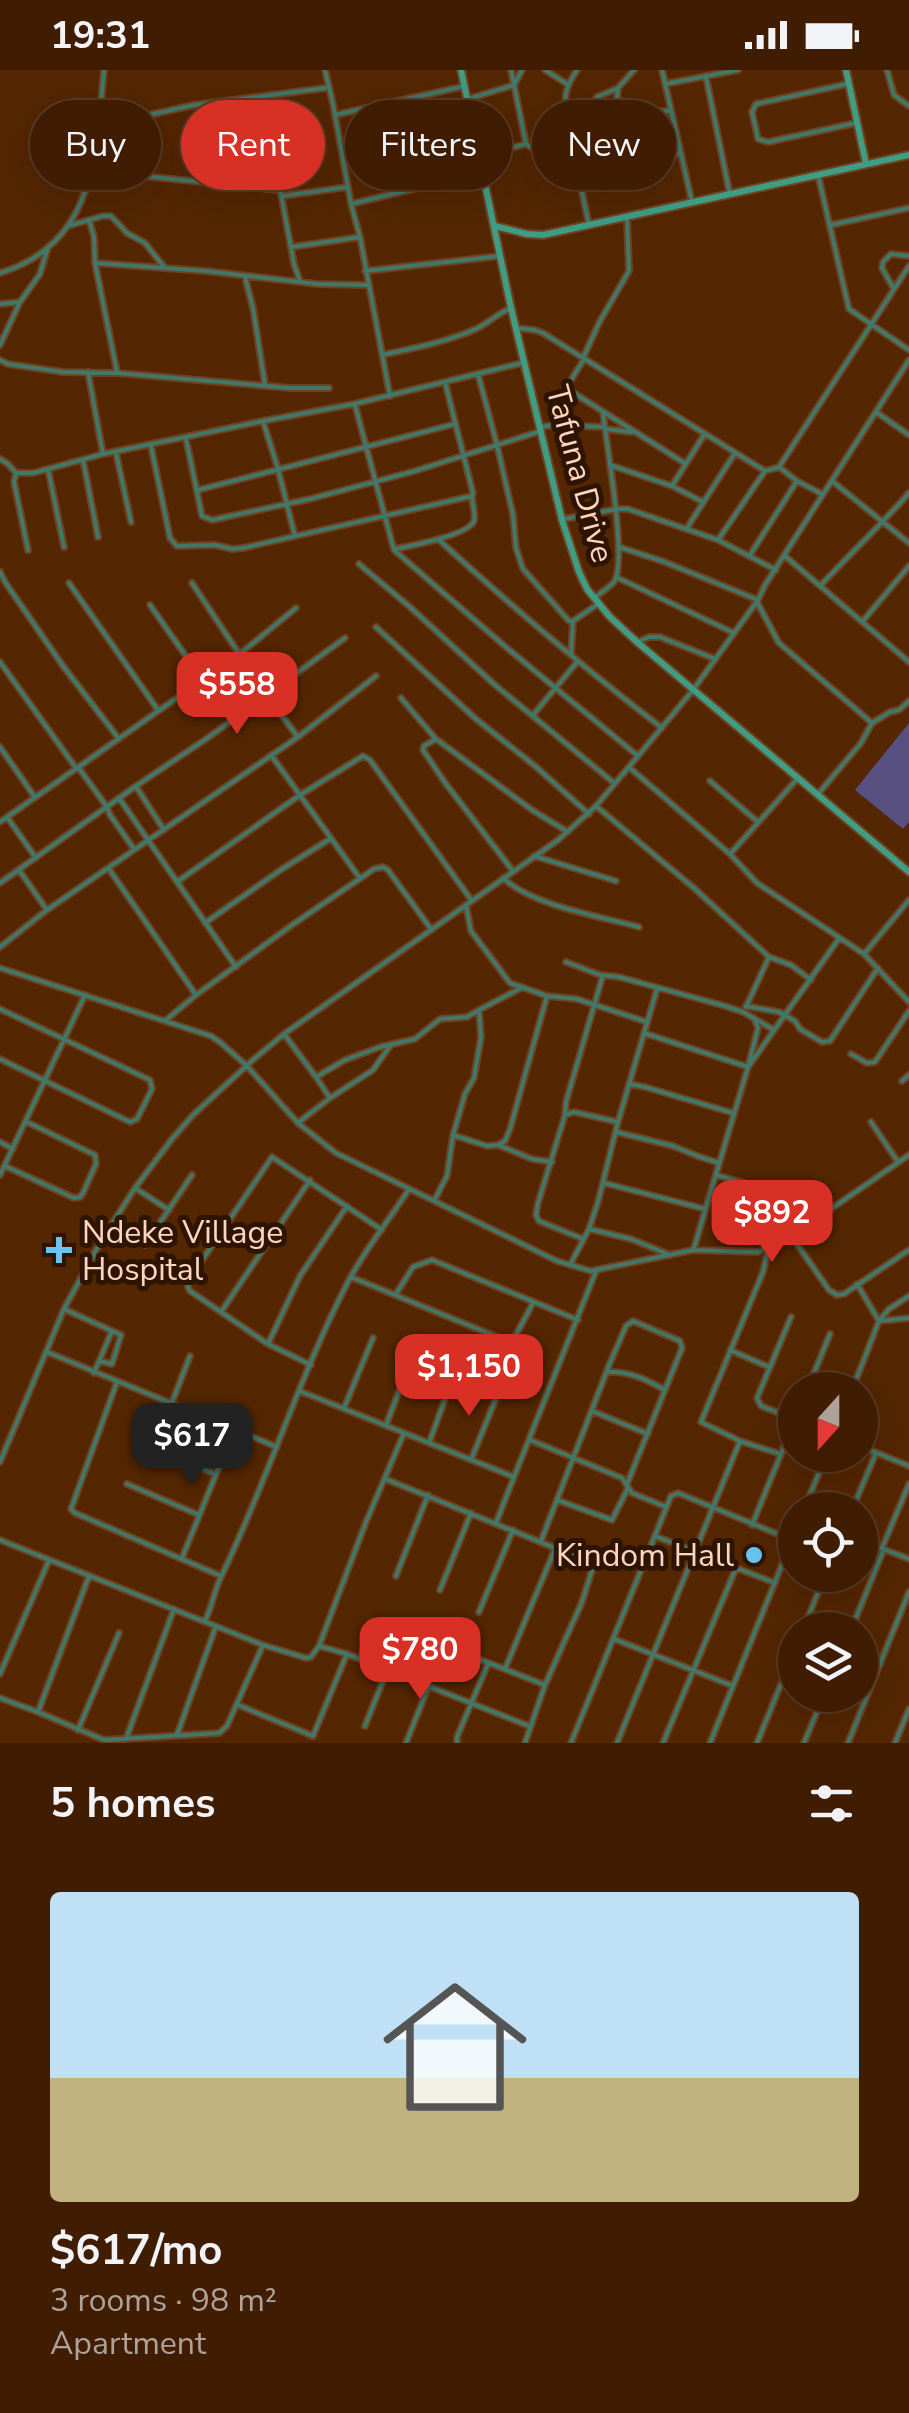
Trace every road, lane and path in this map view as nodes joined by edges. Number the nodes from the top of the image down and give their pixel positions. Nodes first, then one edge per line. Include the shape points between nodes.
1 (104, 70) edge
2 (325, 70) edge
3 (461, 70) edge
4 (511, 70) edge
5 (522, 70) edge
6 (545, 70) edge
7 (577, 70) edge
8 (634, 70) edge
9 (662, 70) edge
10 (738, 70) edge
11 (846, 70) edge
12 (887, 70) edge
13 (706, 77) junction
14 (848, 83) junction
15 (567, 84) junction
16 (665, 84) junction
17 (514, 85) junction
18 (465, 86) junction
19 (327, 88) junction
20 (618, 88) junction
21 (263, 97) junction
22 (468, 99) joint
23 (101, 100) edge
24 (565, 100) edge
25 (595, 100) edge
26 (620, 100) edge
27 (668, 100) edge
28 (909, 106) edge
29 (161, 112) edge
30 (335, 115) junction
31 (856, 123) junction
32 (676, 137) edge
33 (526, 144) junction
34 (512, 148) edge
35 (532, 149) edge
36 (680, 154) junction
37 (676, 155) edge
38 (909, 155) edge
39 (866, 164) junction
40 (818, 174) junction
41 (345, 175) edge
42 (161, 179) edge
43 (345, 187) edge
44 (86, 190) edge
45 (348, 190) edge
46 (409, 190) edge
47 (486, 190) edge
48 (581, 190) edge
49 (281, 193) junction
50 (730, 195) junction
51 (692, 202) junction
52 (350, 204) junction
53 (909, 208) edge
54 (627, 218) junction
55 (88, 220) junction
56 (589, 225) junction
57 (831, 225) junction
58 (68, 226) junction
59 (494, 226) junction
60 (360, 237) junction
61 (292, 246) junction
62 (48, 247) junction
63 (500, 256) junction
64 (909, 256) edge
65 (95, 263) junction
66 (909, 266) edge
67 (165, 268) junction
68 (365, 271) junction
69 (0, 273) edge
70 (246, 277) junction
71 (300, 282) junction
72 (368, 285) junction
73 (894, 289) junction
74 (20, 302) junction
75 (0, 304) edge
76 (510, 308) junction
77 (871, 324) junction
78 (516, 328) junction
79 (0, 345) edge
80 (909, 350) edge
81 (382, 355) junction
82 (583, 359) junction
83 (0, 360) edge
84 (909, 360) edge
85 (524, 362) junction
86 (8, 364) junction
87 (2, 368) edge
88 (88, 372) junction
89 (117, 373) junction
90 (906, 373) edge
91 (478, 374) junction
92 (445, 382) junction
93 (265, 385) junction
94 (329, 388) dead end
95 (390, 396) junction
96 (354, 404) junction
97 (603, 412) junction
98 (876, 412) junction
99 (263, 421) junction
100 (455, 424) junction
101 (605, 428) junction
102 (540, 429) junction
103 (636, 432) junction
104 (704, 434) junction
105 (909, 435) edge
106 (185, 438) junction
107 (498, 445) junction
108 (151, 446) junction
109 (366, 447) junction
110 (116, 453) junction
111 (735, 453) junction
112 (103, 454) junction
113 (465, 456) junction
114 (0, 460) edge
115 (83, 460) junction
116 (609, 464) junction
117 (686, 464) junction
118 (48, 468) junction
119 (779, 468) junction
120 (278, 469) junction
121 (765, 471) junction
122 (16, 473) junction
123 (376, 480) junction
124 (798, 481) junction
125 (832, 482) junction
126 (672, 486) junction
127 (198, 490) junction
128 (909, 493) edge
129 (824, 495) junction
130 (472, 496) junction
131 (702, 502) junction
132 (287, 505) junction
133 (617, 509) junction
134 (386, 516) junction
135 (562, 520) junction
136 (131, 522) dead end
137 (883, 523) junction
138 (687, 528) junction
139 (294, 536) junction
140 (98, 538) dead end
141 (438, 538) junction
142 (718, 540) junction
143 (909, 544) edge
144 (64, 547) dead end
145 (619, 548) junction
146 (28, 550) dead end
147 (394, 550) junction
148 (750, 555) junction
149 (785, 556) junction
150 (360, 564) dead end
151 (909, 566) edge
152 (776, 570) junction
153 (0, 572) edge
154 (616, 577) junction
155 (69, 583) dead end
156 (192, 583) dead end
157 (821, 586) junction
158 (596, 601) junction
159 (758, 602) junction
160 (150, 605) dead end
161 (296, 608) dead end
162 (574, 621) junction
163 (862, 622) junction
164 (376, 627) dead end
165 (734, 633) junction
166 (345, 638) dead end
167 (637, 642) junction
168 (241, 653) junction
169 (571, 655) junction
170 (715, 659) junction
171 (578, 661) junction
172 (0, 662) edge
173 (909, 662) edge
174 (376, 676) dead end
175 (203, 680) junction
176 (556, 689) junction
177 (694, 690) junction
178 (266, 694) junction
179 (400, 698) dead end
180 (909, 701) edge
181 (158, 710) junction
182 (532, 716) junction
183 (872, 723) junction
184 (662, 728) junction
185 (298, 737) junction
186 (119, 738) junction
187 (436, 739) junction
188 (0, 748) edge
189 (270, 755) junction
190 (638, 756) junction
191 (76, 767) junction
192 (629, 767) junction
193 (798, 778) junction
194 (710, 781) dead end
195 (615, 784) junction
196 (136, 786) junction
197 (818, 794) junction
198 (300, 795) junction
199 (34, 796) junction
200 (119, 798) junction
201 (596, 806) junction
202 (107, 807) junction
203 (588, 814) junction
204 (7, 816) junction
205 (0, 822) edge
206 (758, 822) junction
207 (164, 830) junction
208 (568, 832) junction
209 (330, 839) junction
210 (149, 840) junction
211 (135, 851) junction
212 (730, 854) junction
213 (534, 856) junction
214 (36, 858) junction
215 (109, 869) junction
216 (18, 870) junction
217 (514, 871) junction
218 (909, 872) edge
219 (359, 877) junction
220 (503, 878) junction
221 (616, 881) dead end
222 (178, 882) junction
223 (0, 883) edge
224 (472, 900) junction
225 (909, 900) edge
226 (466, 905) junction
227 (47, 910) junction
228 (205, 924) junction
229 (639, 927) dead end
230 (432, 930) junction
231 (839, 939) junction
232 (0, 947) edge
233 (864, 954) junction
234 (769, 957) junction
235 (566, 962) dead end
236 (236, 967) junction
237 (0, 968) edge
238 (878, 968) junction
239 (603, 975) junction
240 (811, 980) junction
241 (520, 988) junction
242 (657, 989) junction
243 (196, 994) junction
244 (85, 995) junction
245 (547, 996) junction
246 (909, 1002) edge
247 (596, 1004) junction
248 (0, 1009) edge
249 (745, 1009) junction
250 (478, 1010) junction
251 (909, 1011) edge
252 (784, 1014) junction
253 (754, 1018) junction
254 (166, 1020) junction
255 (647, 1022) junction
256 (775, 1030) junction
257 (644, 1033) junction
258 (284, 1034) junction
259 (65, 1039) junction
260 (391, 1045) junction
261 (851, 1054) dead end
262 (0, 1059) edge
263 (247, 1066) junction
264 (748, 1066) junction
265 (909, 1075) edge
266 (316, 1077) junction
267 (46, 1081) junction
268 (902, 1081) dead end
269 (629, 1084) junction
270 (330, 1098) junction
271 (733, 1113) junction
272 (565, 1115) junction
273 (27, 1122) junction
274 (618, 1122) junction
275 (871, 1122) dead end
276 (298, 1123) junction
277 (616, 1132) junction
278 (453, 1135) junction
279 (0, 1142) edge
280 (498, 1145) junction
281 (13, 1149) junction
282 (909, 1155) edge
283 (552, 1162) junction
284 (898, 1162) junction
285 (719, 1163) junction
286 (5, 1166) junction
287 (0, 1175) edge
288 (716, 1175) junction
289 (192, 1176) dead end
290 (310, 1180) junction
291 (603, 1182) junction
292 (135, 1188) junction
293 (409, 1190) junction
294 (434, 1201) junction
295 (347, 1206) junction
296 (169, 1210) junction
297 (706, 1210) junction
298 (813, 1222) junction
299 (589, 1228) junction
300 (382, 1230) junction
301 (792, 1236) junction
302 (583, 1239) junction
303 (145, 1245) dead end
304 (768, 1248) junction
305 (693, 1250) junction
306 (909, 1250) edge
307 (670, 1255) junction
308 (570, 1266) junction
309 (596, 1270) junction
310 (350, 1277) junction
311 (858, 1284) junction
312 (395, 1296) junction
313 (909, 1296) edge
314 (533, 1303) junction
315 (64, 1309) junction
316 (220, 1312) junction
317 (791, 1317) dead end
318 (909, 1318) edge
319 (578, 1320) junction
320 (879, 1321) junction
321 (112, 1331) junction
322 (830, 1334) dead end
323 (373, 1338) dead end
324 (268, 1344) junction
325 (730, 1350) junction
326 (46, 1352) junction
327 (414, 1355) dead end
328 (190, 1356) dead end
329 (99, 1361) junction
330 (311, 1365) junction
331 (769, 1367) junction
332 (456, 1369) dead end
333 (94, 1372) junction
334 (606, 1372) junction
335 (814, 1372) edge
336 (859, 1372) edge
337 (117, 1382) junction
338 (665, 1390) junction
339 (300, 1391) junction
340 (499, 1391) dead end
341 (171, 1405) junction
342 (344, 1408) junction
343 (592, 1411) junction
344 (778, 1412) edge
345 (386, 1425) junction
346 (234, 1430) junction
347 (404, 1432) junction
348 (648, 1434) junction
349 (530, 1440) junction
350 (740, 1441) junction
351 (429, 1443) junction
352 (144, 1444) dead end
353 (276, 1447) junction
354 (2, 1450) edge
355 (778, 1453) edge
356 (878, 1454) edge
357 (573, 1457) junction
358 (778, 1459) edge
359 (471, 1460) junction
360 (0, 1462) edge
361 (909, 1466) edge
362 (215, 1474) junction
363 (514, 1477) junction
364 (386, 1479) junction
365 (127, 1484) dead end
366 (909, 1484) edge
367 (628, 1486) junction
368 (428, 1495) junction
369 (557, 1500) junction
370 (666, 1507) junction
371 (713, 1508) junction
372 (471, 1513) junction
373 (199, 1515) junction
374 (496, 1523) junction
375 (752, 1524) junction
376 (514, 1530) junction
377 (778, 1534) edge
378 (655, 1536) junction
379 (0, 1540) edge
380 (540, 1541) junction
381 (878, 1546) edge
382 (555, 1548) junction
383 (883, 1548) junction
384 (695, 1552) junction
385 (182, 1558) junction
386 (909, 1559) edge
387 (49, 1560) junction
388 (736, 1568) junction
389 (778, 1575) edge
390 (90, 1576) junction
391 (222, 1576) junction
392 (396, 1576) dead end
393 (775, 1583) junction
394 (440, 1590) dead end
395 (909, 1592) edge
396 (174, 1610) junction
397 (479, 1612) dead end
398 (859, 1612) edge
399 (206, 1621) junction
400 (216, 1626) junction
401 (119, 1634) dead end
402 (614, 1639) junction
403 (262, 1645) junction
404 (319, 1646) junction
405 (347, 1654) junction
406 (654, 1654) junction
407 (360, 1660) junction
408 (488, 1664) junction
409 (504, 1669) junction
410 (694, 1670) junction
411 (387, 1671) junction
412 (0, 1674) edge
413 (545, 1685) junction
414 (734, 1686) junction
415 (428, 1688) junction
416 (778, 1692) edge
417 (0, 1698) edge
418 (237, 1704) junction
419 (472, 1704) junction
420 (909, 1710) edge
421 (38, 1712) junction
422 (817, 1712) edge
423 (365, 1726) dead end
424 (531, 1727) junction
425 (78, 1730) junction
426 (177, 1734) junction
427 (126, 1739) junction
428 (406, 1743) edge
429 (457, 1743) edge
430 (525, 1743) edge
431 (571, 1743) edge
432 (618, 1743) edge
433 (664, 1743) edge
434 (710, 1743) edge
435 (757, 1743) edge
436 (804, 1743) edge
437 (848, 1743) edge
438 (895, 1743) edge

1 - 23 street
2 - 19 street
3 - 18 main road, Tafuna Drive
4 - 17 street
5 - 17 street
6 - 15 street
7 - 15 street
8 - 20 street
9 - 16 street
10 - 13 street
11 - 14 main road
12 - 28 street via 894,95
13 - 16 street
13 - 50 street
14 - 31 main road
14 - 31 street via 759,102 752,112 758,139 768,142
15 - 24 street
16 - 27 street
17 - 22 street
17 - 33 street
18 - 22 main road, Tafuna Drive
18 - 30 street
19 - 21 street
19 - 30 street
20 - 25 street
20 - 26 street
21 - 29 street
21 - 49 street
30 - 41 street
31 - 39 main road
32 - 36 street
33 - 34 street
33 - 35 street
36 - 37 street
36 - 51 street
38 - 39 main road
39 - 40 main road
40 - 50 main road
40 - 57 street
42 - 49 street
43 - 49 street
44 - 58 street
45 - 52 street
46 - 52 street
47 - 59 main road, Tafuna Drive
48 - 56 street
49 - 61 street
50 - 51 main road
51 - 54 main road
52 - 60 street
53 - 57 street
54 - 56 main road
54 - 82 street via 629,270
55 - 58 street
55 - 65 street
55 - 67 street via 111,216
56 - 59 main road via 543,235
57 - 77 street via 849,309
58 - 62 street
59 - 63 main road, Tafuna Drive
60 - 61 street
60 - 68 street
61 - 71 street
62 - 69 street
62 - 74 street via 40,274
63 - 68 street
63 - 76 main road, Tafuna Drive
64 - 73 street via 892,254 883,262
65 - 67 street
65 - 89 street
66 - 73 street
67 - 70 street
68 - 72 street
70 - 71 street
70 - 93 street
71 - 72 street
72 - 81 street
73 - 77 street
74 - 75 street
74 - 79 street
76 - 78 main road, Tafuna Drive
76 - 81 street via 445,341
77 - 80 street
77 - 119 street
78 - 82 street via 535,330
78 - 85 main road, Tafuna Drive
81 - 95 street
82 - 97 street via 568,388
82 - 104 street
83 - 86 street
84 - 90 street
85 - 91 street
85 - 102 main road, Tafuna Drive
86 - 87 street
86 - 88 street
88 - 89 street
88 - 112 street
89 - 93 street
90 - 98 street
91 - 92 street
91 - 107 street
92 - 95 street
92 - 100 street
93 - 94 street
95 - 96 street
96 - 99 street
96 - 109 street
97 - 101 street
97 - 103 street
98 - 105 street
98 - 125 street
99 - 106 street
99 - 120 street
100 - 109 street
100 - 113 street
101 - 102 street
101 - 103 street
101 - 116 street
102 - 107 street
102 - 135 main road, Tafuna Drive
103 - 117 street
104 - 111 street
104 - 117 street
106 - 108 street
106 - 127 street
107 - 113 street
107 - 162 street via 522,570
108 - 110 street
108 - 139 street via 174,544 232,549
109 - 120 street
109 - 123 street
110 - 112 street
110 - 136 street
111 - 121 street
111 - 131 street
112 - 115 street
113 - 123 street
113 - 130 street
114 - 122 street
115 - 118 street
115 - 140 street
116 - 126 street
116 - 133 street
117 - 126 street
118 - 122 street
118 - 144 street
119 - 121 street
119 - 124 street
120 - 127 street
120 - 132 street
121 - 142 street
122 - 146 street
123 - 132 street
123 - 134 street
124 - 129 street
124 - 148 street
125 - 129 street
125 - 137 street
126 - 131 street
127 - 132 street via 208,520
128 - 137 street
129 - 149 street
130 - 134 street
130 - 141 street via 471,526
131 - 138 street
132 - 139 street
133 - 135 street
133 - 138 street
133 - 145 street
134 - 139 street
134 - 147 street
135 - 158 main road, Tafuna Drive
137 - 143 street
137 - 157 street
138 - 142 street
141 - 147 street
141 - 169 street
142 - 148 street
145 - 154 street
145 - 159 street
147 - 176 street
148 - 152 street
149 - 152 street
149 - 157 street
150 - 182 street
151 - 163 street
152 - 159 street
153 - 186 street
154 - 158 street
154 - 165 street
155 - 181 street
156 - 168 street
157 - 163 street
158 - 162 street
158 - 167 main road, Tafuna Drive
159 - 165 street
159 - 183 street via 778,642
160 - 175 street
161 - 168 street
162 - 169 street
163 - 173 street
164 - 203 street
165 - 170 street
166 - 178 street
167 - 170 street via 660,637
167 - 177 main road, Tafuna Drive
168 - 175 street
168 - 178 street
169 - 171 street
170 - 177 street
171 - 176 street
171 - 184 street
172 - 191 street
174 - 185 street
175 - 181 street
176 - 182 street
176 - 190 street
177 - 184 street
177 - 193 main road, Tafuna Drive
178 - 185 street
178 - 196 street
179 - 187 street
180 - 183 street
181 - 186 street
182 - 195 street
183 - 197 street
184 - 190 street
185 - 189 street
186 - 191 street
187 - 208 street
187 - 217 street via 423,750
188 - 199 street
189 - 198 street
189 - 207 street
190 - 192 street
191 - 199 street
191 - 202 street
192 - 195 street
192 - 212 street
193 - 197 main road, Tafuna Drive
193 - 206 street
194 - 206 street
195 - 201 street
196 - 200 street
196 - 207 street
197 - 218 main road, Tafuna Drive
198 - 209 street
198 - 222 street
198 - 224 street via 366,757
199 - 204 street
200 - 202 street
200 - 210 street
201 - 203 street
201 - 234 street
202 - 211 street
202 - 214 street
203 - 208 street
204 - 205 street
204 - 214 street
206 - 212 street
207 - 210 street
208 - 213 street
209 - 219 street
209 - 228 street
210 - 211 street
210 - 222 street
211 - 215 street
212 - 231 street
213 - 217 street
213 - 221 street
214 - 216 street
215 - 227 street
215 - 243 street
216 - 223 street
216 - 227 street
217 - 220 street
219 - 230 street via 379,867 388,870
219 - 236 street
220 - 224 street
220 - 229 street via 543,900
222 - 228 street
224 - 226 street
225 - 233 street
226 - 230 street
226 - 241 street via 471,931
227 - 232 street
228 - 236 street
230 - 258 street
231 - 233 street
231 - 240 street
233 - 238 street
234 - 240 street
234 - 249 street
235 - 239 street
236 - 243 street
237 - 244 street
238 - 246 street
238 - 252 street via 830,1041 800,1030
239 - 242 street
239 - 247 street
240 - 252 street
241 - 245 street
241 - 250 street
242 - 249 street
242 - 255 street
243 - 254 street
244 - 254 street
244 - 259 street
245 - 247 street
245 - 280 street via 510,1129
247 - 255 street
247 - 272 street
248 - 259 street
249 - 252 street
249 - 253 street
250 - 260 street via 440,1019 414,1039
250 - 278 street via 482,1037 474,1078
251 - 261 street via 875,1062
252 - 256 street
253 - 256 street
253 - 264 street via 758,1028
254 - 263 street via 222,1042
255 - 257 street
256 - 264 street
257 - 264 street
257 - 269 street
258 - 263 street
258 - 266 street
259 - 267 street
259 - 267 street via 150,1080 152,1088 130,1122
260 - 266 street
260 - 270 street via 373,1070
262 - 267 street
263 - 276 street
263 - 292 street via 194,1116
264 - 271 street
265 - 268 street
266 - 270 street
267 - 273 street
269 - 271 street
269 - 274 street
270 - 276 street
271 - 285 street
272 - 274 street
272 - 283 street
273 - 281 street
273 - 286 street via 95,1156 83,1194 74,1198
274 - 277 street
275 - 284 street
276 - 293 street via 336,1153
277 - 285 street
277 - 291 street
278 - 280 street
278 - 294 street via 447,1176
279 - 281 street
280 - 283 street
281 - 286 street
282 - 284 street
283 - 302 street via 536,1215
284 - 298 street
285 - 288 street
286 - 287 street
288 - 297 street
288 - 298 street via 793,1197
289 - 296 street
290 - 295 street
290 - 316 street
290 - 316 street via 269,1159 188,1282 190,1291
291 - 297 street
291 - 299 street
292 - 296 street
292 - 315 street
293 - 294 street
293 - 300 street
294 - 308 street
295 - 300 street
295 - 324 street via 300,1276
296 - 303 street
297 - 305 street
298 - 301 street
299 - 302 street
299 - 307 street
300 - 310 street
301 - 304 street
301 - 311 street via 833,1294
302 - 308 street
304 - 305 street
304 - 325 street
305 - 307 street
306 - 311 street
307 - 309 street
308 - 309 street
309 - 319 street
310 - 312 street
310 - 330 street
311 - 320 street
312 - 314 street via 413,1267 432,1260
312 - 314 street via 507,1341
313 - 320 street
314 - 319 street
315 - 321 street
315 - 326 street
316 - 324 street
317 - 331 street
318 - 320 street
319 - 349 street
320 - 336 street
321 - 329 street
321 - 329 street via 122,1338 112,1364
322 - 335 street
323 - 342 street
324 - 330 street
325 - 331 street
325 - 350 street via 701,1422
326 - 333 street
326 - 354 street
327 - 345 street
328 - 341 street
329 - 333 street
330 - 339 street
331 - 344 street via 758,1403
332 - 351 street
333 - 337 street
334 - 338 street
334 - 338 street via 632,1322 682,1344
334 - 343 street
337 - 341 street
337 - 385 street via 72,1509
338 - 348 street
339 - 342 street
339 - 353 street
340 - 359 street
341 - 346 street
342 - 345 street
343 - 348 street
343 - 357 street
345 - 347 street
346 - 353 street
346 - 362 street
347 - 351 street
347 - 364 street
348 - 367 street
349 - 357 street
349 - 363 street
350 - 355 street
350 - 371 street
351 - 359 street
352 - 362 street
353 - 391 street
354 - 360 street
356 - 361 street
357 - 367 street
357 - 369 street
358 - 375 street
359 - 363 street
362 - 373 street
363 - 374 street
364 - 368 street
364 - 404 street
365 - 373 street
366 - 383 street
367 - 369 street via 612,1520
367 - 370 street
368 - 372 street
368 - 392 street
369 - 380 street
370 - 371 street via 674,1493
370 - 378 street
371 - 375 street
371 - 384 street
372 - 374 street
372 - 394 street
373 - 385 street
374 - 376 street
375 - 377 street
376 - 380 street
376 - 397 street
378 - 384 street
378 - 402 street
379 - 387 street
380 - 382 street
381 - 383 street
382 - 409 street
382 - 413 street via 594,1567
383 - 386 street
383 - 398 street
384 - 388 street
384 - 406 street
385 - 391 street
387 - 390 street
387 - 412 street
388 - 393 street
388 - 410 street
389 - 393 street
390 - 396 street
390 - 421 street
391 - 399 street
393 - 414 street
395 - 437 street
396 - 399 street
396 - 427 street
399 - 400 street
400 - 403 street
400 - 426 street
401 - 425 street
402 - 406 street
402 - 431 street
403 - 404 street via 306,1658
403 - 418 street
404 - 405 street
405 - 407 street
405 - 418 street via 312,1736
406 - 410 street
406 - 432 street
407 - 408 street via 380,1622
407 - 411 street
408 - 409 street
408 - 419 street
409 - 413 street
410 - 414 street
410 - 433 street
411 - 415 street
411 - 423 street
413 - 424 street
414 - 434 street
415 - 419 street
415 - 428 street
416 - 435 street
417 - 421 street
418 - 426 street via 219,1733
419 - 424 street
419 - 429 street
420 - 438 street
421 - 425 street
422 - 436 street
424 - 430 street
425 - 427 street via 104,1740
426 - 427 street

